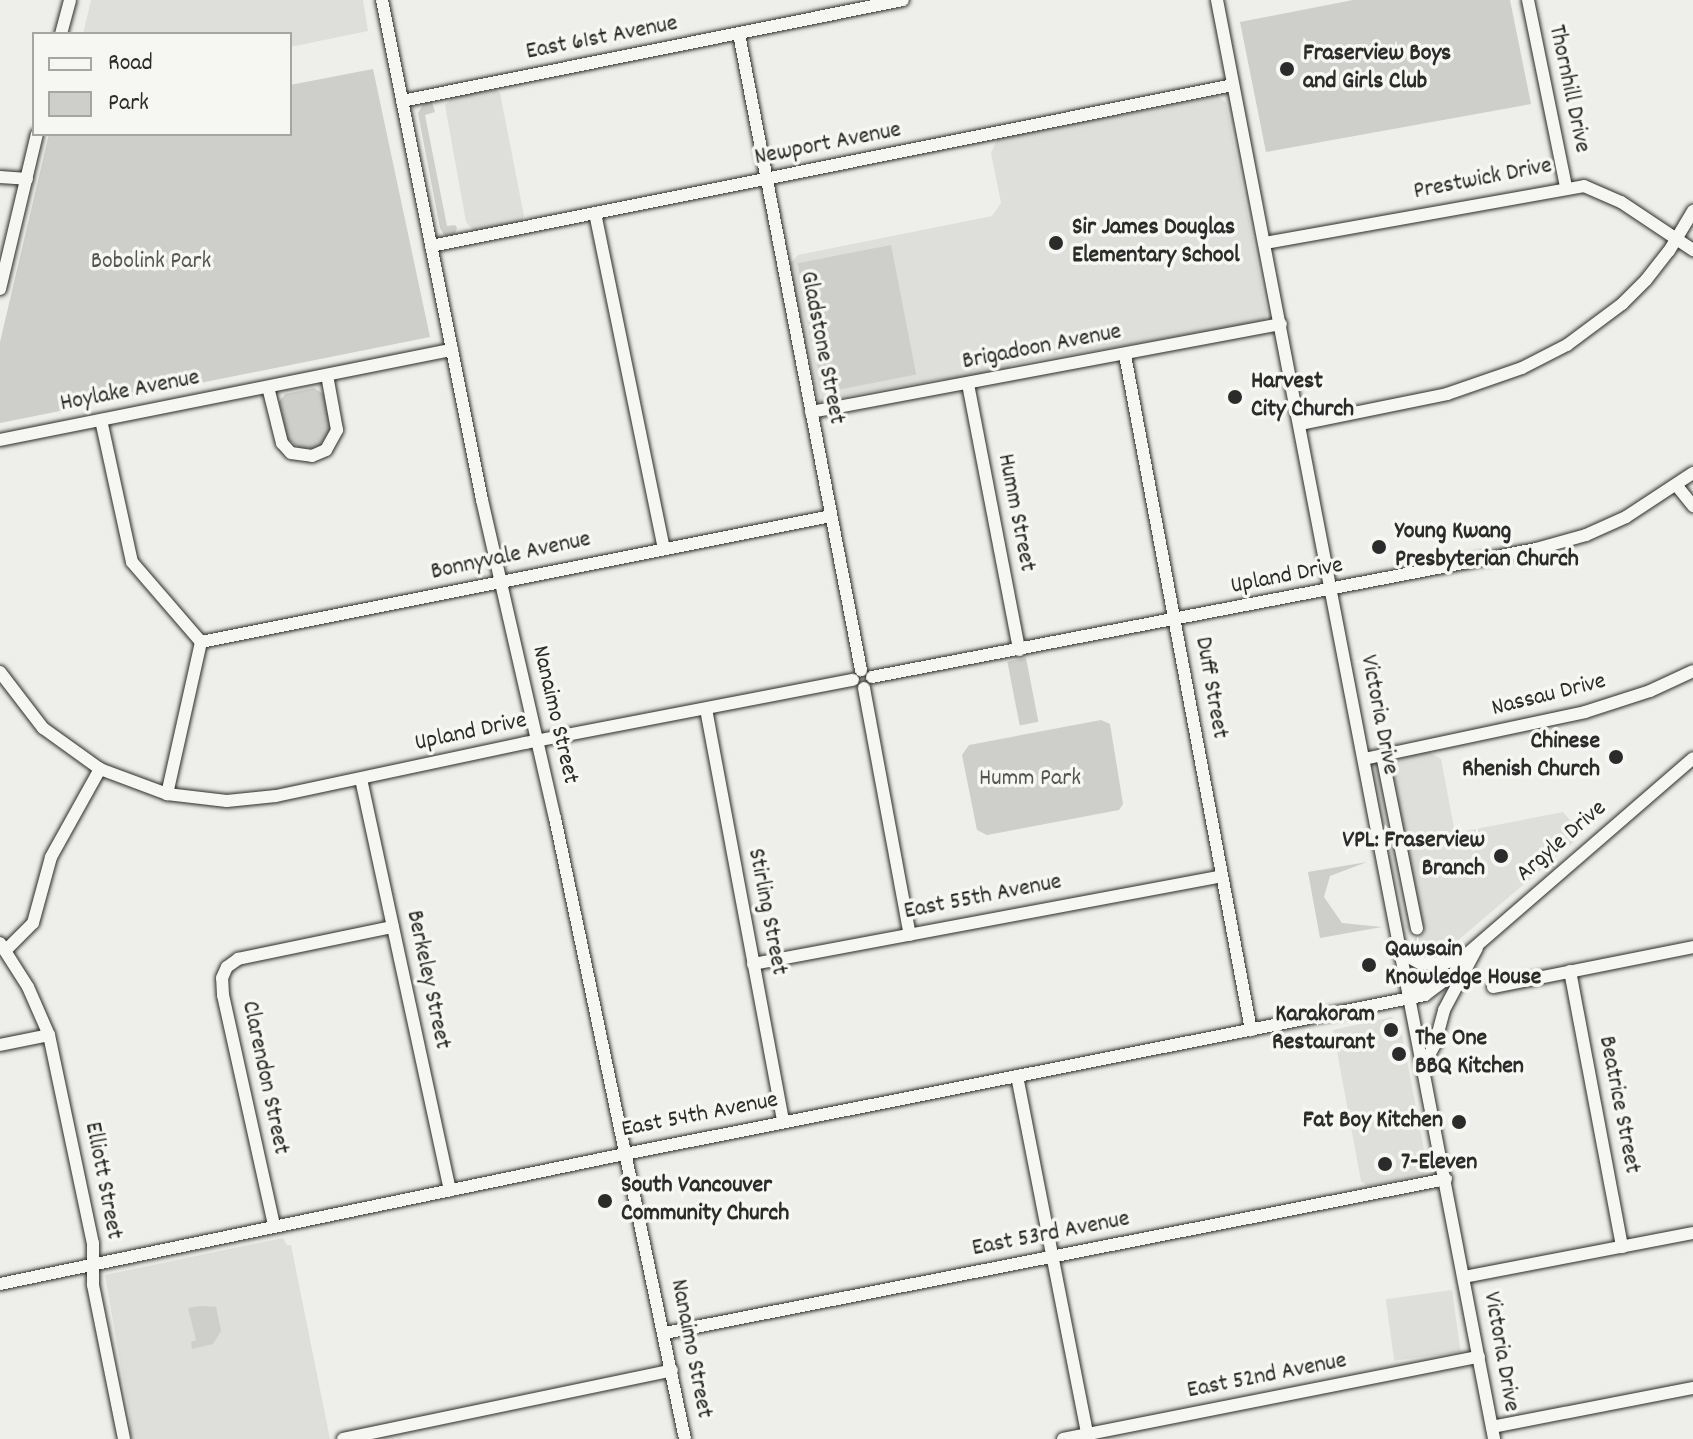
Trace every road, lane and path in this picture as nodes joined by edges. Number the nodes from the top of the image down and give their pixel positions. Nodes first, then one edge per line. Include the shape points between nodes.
1 (70, 0) edge
2 (382, 0) edge
3 (903, 0) edge
4 (1217, 0) edge
5 (1528, 0) edge
6 (62, 32) edge
7 (739, 34) junction
8 (1233, 85) junction
9 (402, 101) junction
10 (37, 136) edge
11 (0, 177) edge
12 (27, 179) junction
13 (767, 179) junction
14 (1566, 187) junction
15 (1693, 211) edge
16 (595, 213) junction
17 (1676, 240) junction
18 (1265, 243) junction
19 (431, 246) junction
20 (1693, 250) edge
21 (0, 289) edge
22 (1281, 324) junction
23 (452, 350) junction
24 (1125, 355) junction
25 (327, 375) junction
26 (968, 384) junction
27 (268, 387) junction
28 (811, 412) junction
29 (101, 420) junction
30 (1300, 424) junction
31 (0, 440) edge
32 (1693, 473) edge
33 (1677, 486) junction
34 (1693, 506) edge
35 (831, 516) junction
36 (664, 548) junction
37 (500, 582) junction
38 (1332, 591) junction
39 (1175, 620) junction
40 (201, 642) junction
41 (1019, 650) junction
42 (1693, 671) edge
43 (0, 672) edge
44 (863, 679) junction
45 (706, 709) junction
46 (538, 740) junction
47 (1382, 755) junction
48 (1693, 758) edge
49 (1364, 759) junction
50 (100, 769) junction
51 (361, 779) junction
52 (167, 794) junction
53 (1403, 859) junction
54 (1385, 863) junction
55 (1222, 876) junction
56 (393, 927) junction
57 (1417, 929) dead end
58 (910, 935) junction
59 (1478, 946) junction
60 (3, 947) edge
61 (1693, 947) edge
62 (1401, 953) junction
63 (1460, 960) junction
64 (753, 964) junction
65 (1444, 964) junction
66 (1570, 971) junction
67 (1493, 987) dead end
68 (1410, 997) junction
69 (1251, 1030) junction
70 (49, 1035) junction
71 (0, 1045) edge
72 (1424, 1064) junction
73 (1017, 1076) junction
74 (783, 1122) junction
75 (627, 1154) junction
76 (1446, 1179) junction
77 (450, 1190) junction
78 (274, 1225) junction
79 (1693, 1233) edge
80 (1622, 1247) junction
81 (1052, 1257) junction
82 (93, 1264) junction
83 (1464, 1277) junction
84 (0, 1284) edge
85 (665, 1333) junction
86 (1479, 1357) junction
87 (672, 1370) junction
88 (1693, 1388) edge
89 (1493, 1433) edge
90 (1087, 1437) edge
91 (124, 1439) edge
92 (343, 1439) edge
93 (685, 1439) edge
94 (1063, 1439) edge

1 - 6 street
2 - 9 street, Nanaimo Street
3 - 7 street, East 61st Avenue
4 - 8 street, Victoria Drive
5 - 14 street, Thornhill Drive
7 - 9 street, East 61st Avenue
7 - 13 street, Gladstone Street
8 - 13 street, Newport Avenue
8 - 18 street, Victoria Drive
9 - 19 street, Nanaimo Street
10 - 12 street
11 - 12 street
12 - 21 street
13 - 16 street, Newport Avenue
13 - 28 street, Gladstone Street
14 - 17 street, Prestwick Drive via 1601,191
14 - 18 street, Prestwick Drive
15 - 17 street
16 - 19 street, Newport Avenue
16 - 36 street
17 - 20 street, Prestwick Drive
17 - 30 street via 1622,304 1567,345 1522,368 1447,394
18 - 22 street, Victoria Drive
19 - 23 street, Nanaimo Street
22 - 24 street, Brigadoon Avenue
22 - 30 street, Victoria Drive
23 - 25 street, Hoylake Avenue
23 - 37 street, Nanaimo Street
24 - 26 street, Brigadoon Avenue
24 - 39 street, Duff Street
25 - 27 street, Hoylake Avenue
25 - 27 street via 337,430 326,450 312,456 291,453 282,443
26 - 28 street, Brigadoon Avenue
26 - 41 street, Humm Street
27 - 29 street, Hoylake Avenue
28 - 35 street, Gladstone Street
29 - 31 street, Hoylake Avenue
29 - 40 street via 132,562
30 - 38 street, Victoria Drive
32 - 33 street, Upland Drive
33 - 34 street
33 - 38 street, Upland Drive via 1586,535
35 - 36 street, Bonnyvale Avenue
35 - 44 street, Gladstone Street
36 - 37 street, Bonnyvale Avenue
37 - 40 street, Bonnyvale Avenue
37 - 46 street, Nanaimo Street
38 - 39 street, Upland Drive
38 - 49 street, Victoria Drive
39 - 41 street, Upland Drive
39 - 55 street, Duff Street
40 - 52 street
41 - 44 street, Upland Drive
42 - 47 street, Nassau Drive via 1585,712
43 - 50 street, Upland Drive via 43,728
44 - 45 street, Upland Drive
44 - 58 street, Gladstone Street
45 - 46 street, Upland Drive
45 - 64 street, Stirling Street
46 - 51 street, Upland Drive
46 - 75 street, Nanaimo Street
47 - 49 street, Nassau Drive
47 - 53 street
48 - 59 street, Argyle Drive
49 - 54 street, Victoria Drive
50 - 52 street, Upland Drive
50 - 60 street via 51,857 33,923
51 - 52 street, Upland Drive via 249,800
51 - 56 street, Berkeley Street
53 - 54 street
53 - 57 street
54 - 62 street, Victoria Drive
55 - 58 street, East 55th Avenue
55 - 69 street, Duff Street
56 - 77 street, Berkeley Street
56 - 78 street, Clarendon Street via 238,959 222,978
58 - 64 street, East 55th Avenue
59 - 63 street, Argyle Drive
59 - 72 street via 1444,1010
60 - 70 street, Elliott Street
61 - 66 street
62 - 65 street via 1420,963
62 - 68 street, Victoria Drive
63 - 65 street, Argyle Drive
63 - 68 street, Argyle Drive via 1438,986
64 - 74 street, Stirling Street
65 - 68 street, Argyle Drive
66 - 67 street
66 - 80 street, Beatrice Street
68 - 69 street, East 54th Avenue
68 - 72 street, Victoria Drive
69 - 73 street, East 54th Avenue
70 - 71 street
70 - 82 street, Elliott Street
72 - 76 street, Victoria Drive
73 - 74 street, East 54th Avenue
73 - 81 street
74 - 75 street, East 54th Avenue
75 - 77 street, East 54th Avenue
75 - 85 street, Nanaimo Street
76 - 81 street, East 53rd Avenue
76 - 83 street, Victoria Drive
77 - 78 street, East 54th Avenue
78 - 82 street, East 54th Avenue
79 - 80 street
80 - 83 street
81 - 85 street, East 53rd Avenue
81 - 90 street
82 - 84 street, East 54th Avenue
82 - 91 street, Elliott Street
83 - 86 street, Victoria Drive
85 - 87 street, Nanaimo Street
86 - 89 street, Victoria Drive
86 - 90 street, East 52nd Avenue
87 - 92 street
87 - 93 street, Nanaimo Street
88 - 89 street
90 - 94 street, East 52nd Avenue

